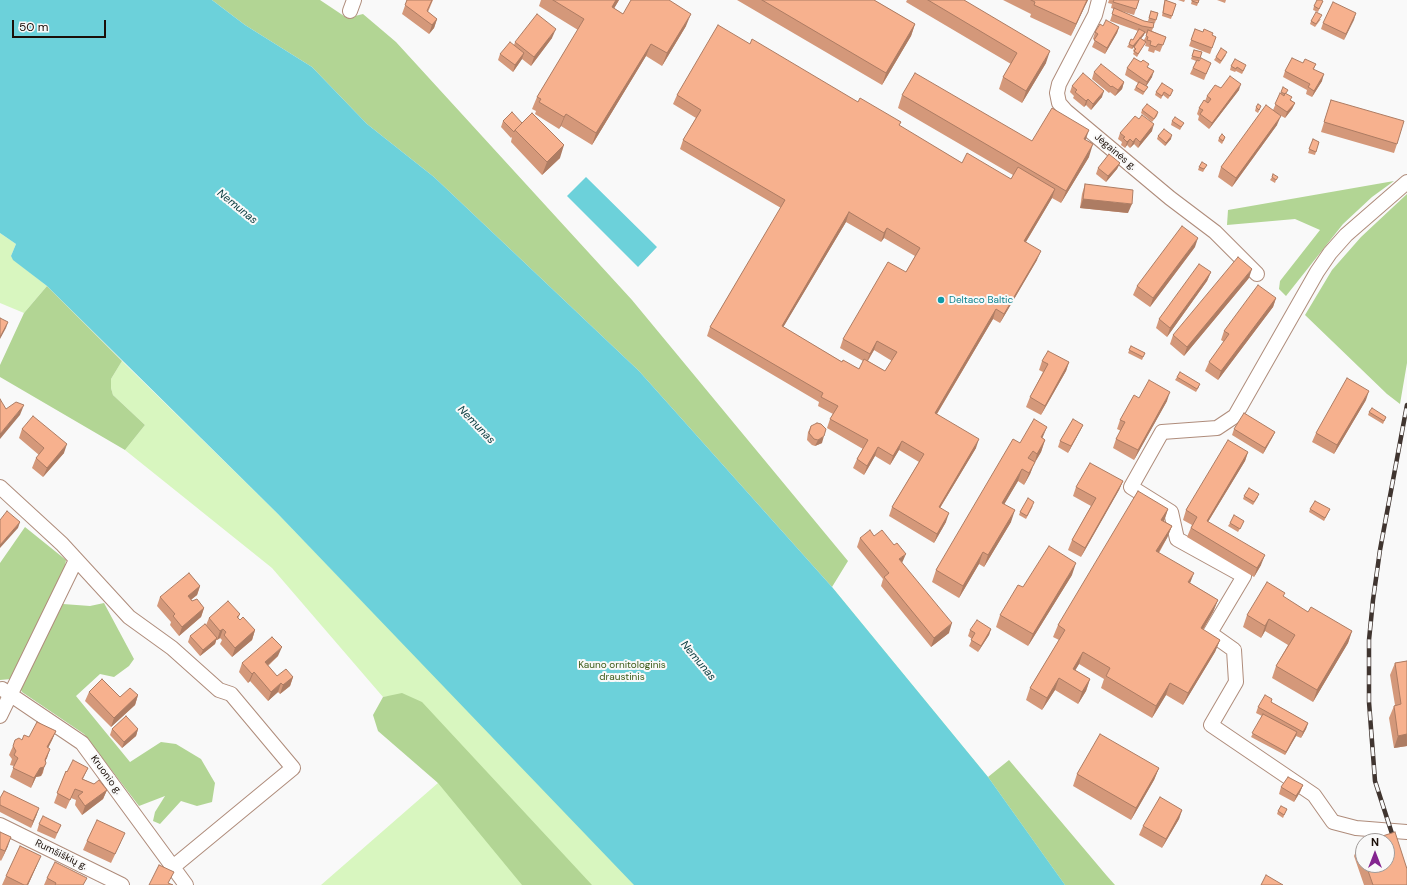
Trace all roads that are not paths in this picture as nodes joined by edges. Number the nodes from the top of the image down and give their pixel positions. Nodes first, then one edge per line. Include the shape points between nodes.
1 (1099, 0) edge
2 (1407, 182) edge
3 (1257, 274) dead end
4 (0, 487) edge
5 (76, 560) junction
6 (6, 692) junction
7 (0, 716) edge
8 (0, 825) edge
9 (1407, 832) edge
10 (173, 867) junction
11 (122, 885) edge
12 (186, 885) edge

1 - 3 street, Jėgainės g. via 1095,15 1059,84 1059,103 1165,194 1215,232
2 - 9 street via 1346,235 1330,253 1235,416 1217,428 1162,432 1131,487 1171,512 1177,539 1244,576 1210,633 1234,650 1236,682 1210,726 1314,795 1333,822 1351,827
4 - 5 street
5 - 6 street
5 - 10 street via 129,616 172,648 219,690 231,694 293,768
6 - 7 street
6 - 10 street, Kruonio g. via 82,743
8 - 11 street, Rumšiškių g.
10 - 12 street, Kruonio g.

